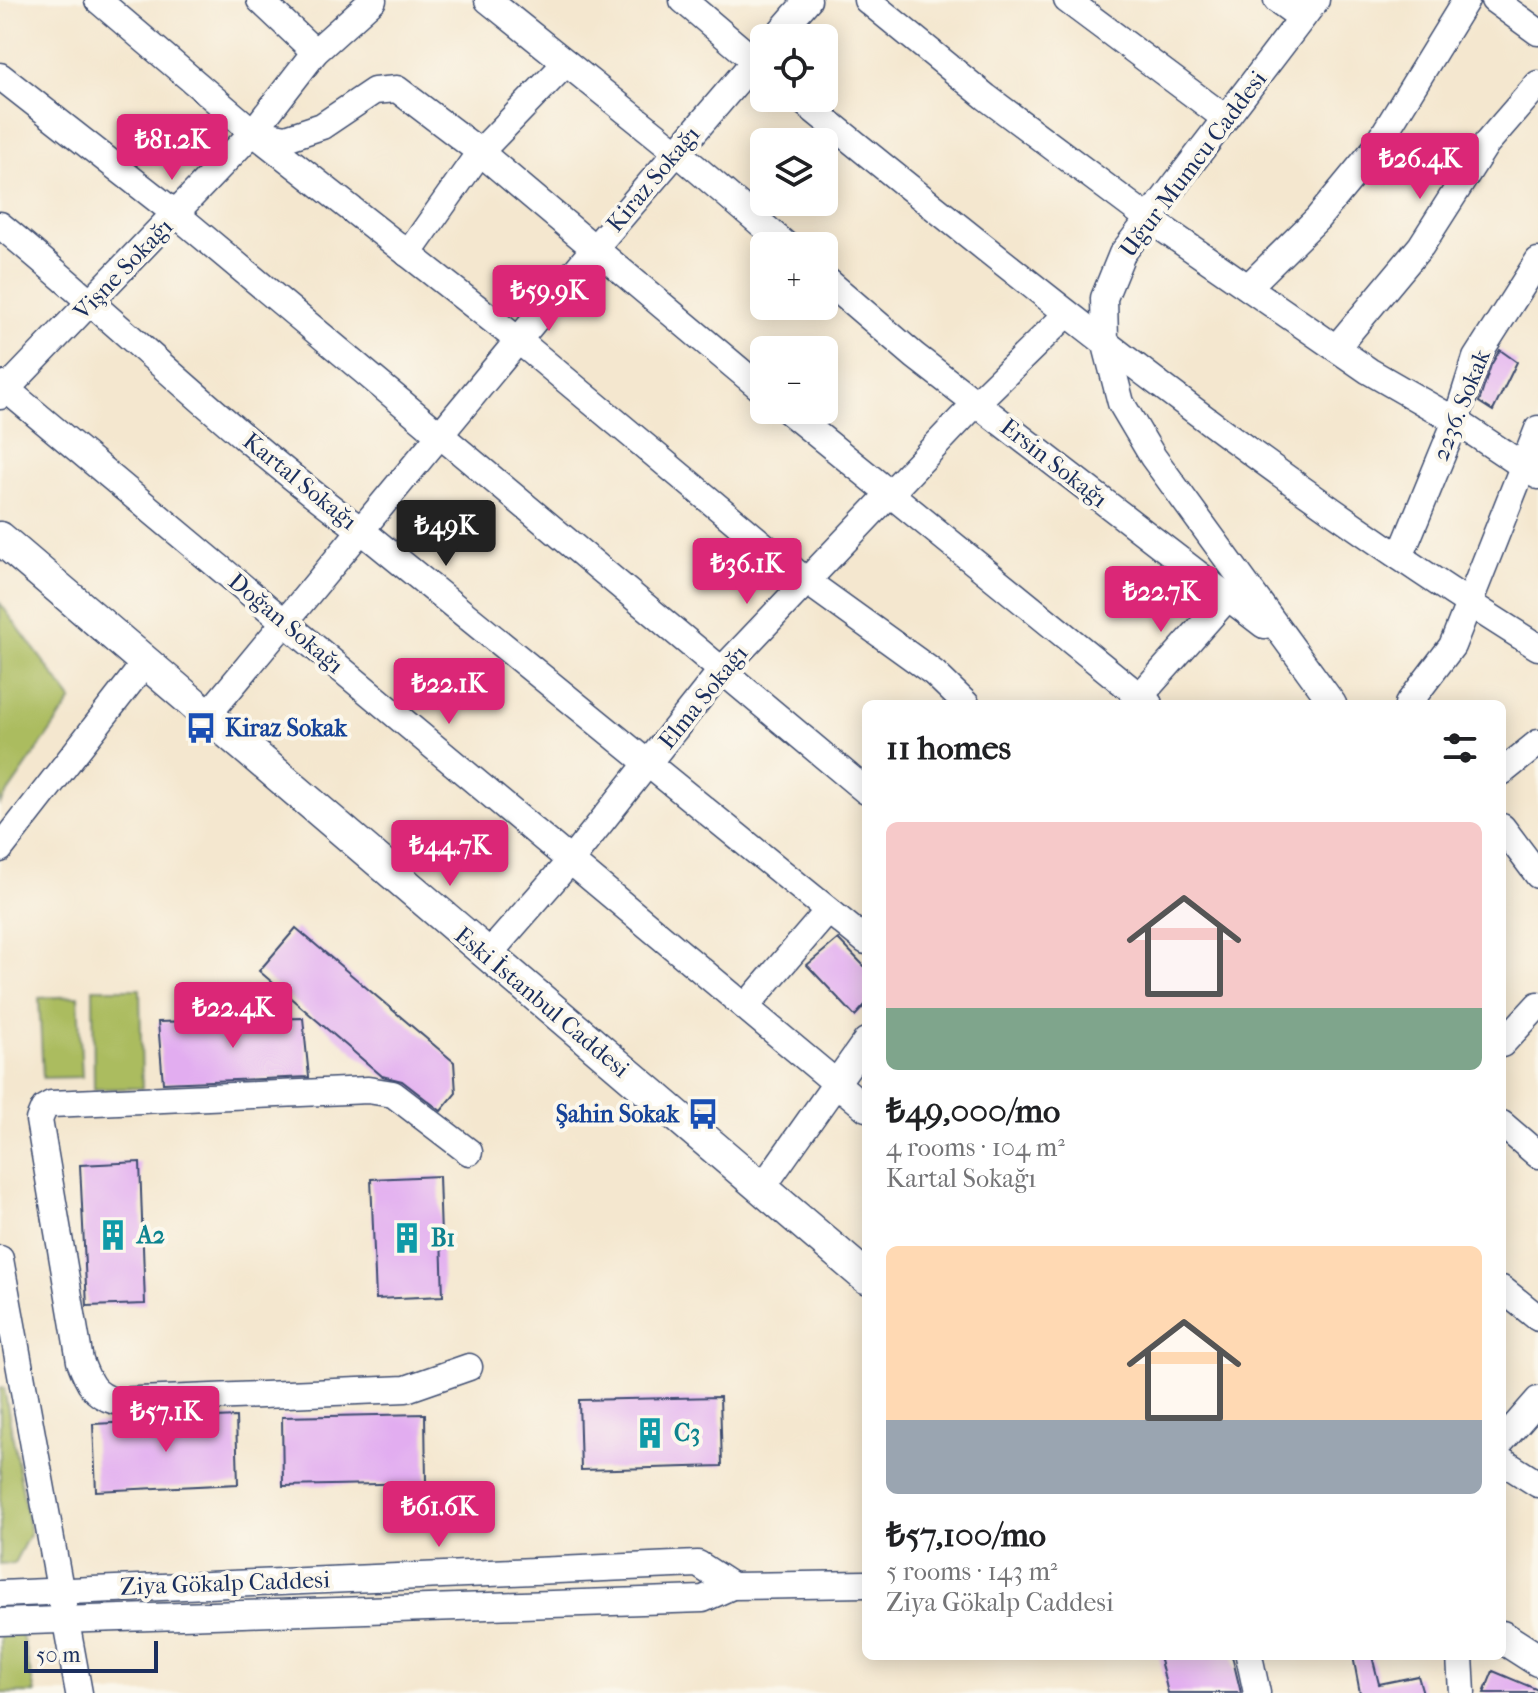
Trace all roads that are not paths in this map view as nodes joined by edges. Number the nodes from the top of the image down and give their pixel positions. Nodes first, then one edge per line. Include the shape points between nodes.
1 (98, 0) edge
2 (260, 0) edge
3 (373, 0) edge
4 (488, 0) edge
5 (683, 0) edge
6 (808, 0) edge
7 (867, 0) edge
8 (1067, 0) edge
9 (1277, 0) edge
10 (1466, 0) edge
11 (1494, 0) edge
12 (1309, 9) edge
13 (787, 24) edge
14 (1538, 32) edge
15 (315, 52) junction
16 (750, 52) edge
17 (566, 63) junction
18 (750, 72) edge
19 (0, 76) edge
20 (1538, 84) edge
21 (816, 112) edge
22 (1225, 118) junction
23 (253, 132) junction
24 (676, 151) junction
25 (480, 152) junction
26 (176, 214) junction
27 (1149, 219) junction
28 (0, 225) edge
29 (771, 232) edge
30 (593, 250) junction
31 (408, 254) junction
32 (1538, 261) edge
33 (1248, 287) junction
34 (838, 290) edge
35 (92, 301) junction
36 (1067, 314) junction
37 (518, 340) junction
38 (1105, 341) junction
39 (1336, 348) junction
40 (750, 379) edge
41 (2, 389) edge
42 (976, 403) junction
43 (1456, 421) junction
44 (804, 424) edge
45 (1538, 429) edge
46 (439, 435) junction
47 (1530, 471) edge
48 (888, 494) junction
49 (361, 530) junction
50 (0, 538) edge
51 (1400, 557) junction
52 (805, 580) junction
53 (1228, 597) junction
54 (1471, 606) junction
55 (284, 622) junction
56 (1288, 643) junction
57 (1538, 647) edge
58 (145, 663) junction
59 (721, 671) junction
60 (962, 700) edge
61 (1139, 700) edge
62 (1141, 700) edge
63 (1330, 700) edge
64 (1411, 700) edge
65 (207, 716) junction
66 (1538, 743) edge
67 (648, 766) junction
68 (1506, 769) edge
69 (862, 788) edge
70 (1506, 832) edge
71 (0, 849) edge
72 (571, 860) junction
73 (1538, 875) edge
74 (828, 911) junction
75 (862, 938) edge
76 (487, 956) junction
77 (747, 1005) junction
78 (1538, 1005) edge
79 (1506, 1040) edge
80 (862, 1046) edge
81 (836, 1081) junction
82 (862, 1104) edge
83 (1506, 1127) edge
84 (469, 1152) dead end
85 (1538, 1155) edge
86 (762, 1188) junction
87 (0, 1259) edge
88 (862, 1274) edge
89 (1506, 1292) edge
90 (1538, 1318) edge
91 (469, 1367) dead end
92 (1538, 1400) edge
93 (1506, 1436) edge
94 (1506, 1464) edge
95 (1538, 1484) edge
96 (468, 1560) junction
97 (862, 1584) edge
98 (732, 1586) junction
99 (61, 1590) junction
100 (0, 1594) edge
101 (469, 1607) junction
102 (67, 1620) junction
103 (0, 1622) edge
104 (1506, 1640) edge
105 (1250, 1660) edge
106 (1460, 1660) edge
107 (1538, 1660) edge
108 (79, 1693) edge
109 (1257, 1693) edge
110 (1462, 1693) edge

1 - 23 street
2 - 15 street
3 - 15 street, Vişne Sokağı
4 - 17 street
5 - 16 street
6 - 13 street
7 - 27 street
8 - 22 street
9 - 12 street
10 - 33 street via 1374,150 1317,219
11 - 14 street
12 - 22 street, Uğur Mumcu Caddesi
15 - 23 street, Vişne Sokağı
17 - 24 street
17 - 25 street
18 - 24 street, Kiraz Sokağı
19 - 26 street
20 - 39 street via 1486,144 1421,246
21 - 36 street
22 - 27 street, Uğur Mumcu Caddesi
23 - 25 street via 286,138 322,126 374,91 397,89
23 - 26 street, Vişne Sokağı
23 - 31 street
24 - 29 street
24 - 30 street, Kiraz Sokağı
25 - 30 street
25 - 31 street
26 - 35 street, Vişne Sokağı
26 - 46 street
27 - 33 street
27 - 38 street, Uğur Mumcu Caddesi via 1122,254 1104,298
28 - 35 street, Kartal Sokağı
30 - 37 street, Kiraz Sokağı
30 - 40 street
31 - 37 street
32 - 43 street, 2236. Sokak via 1476,358
33 - 39 street
34 - 42 street, Ersin Sokağı
35 - 41 street, Vişne Sokağı
35 - 49 street, Kartal Sokağı via 301,487
36 - 38 street
36 - 42 street, Elma Sokağı
37 - 46 street, Kiraz Sokağı
37 - 52 street
38 - 51 street
38 - 56 street, Uğur Mumcu Caddesi via 1121,403 1153,457
39 - 43 street
41 - 55 street, Doğan Sokağı
42 - 48 street, Elma Sokağı
42 - 53 street, Ersin Sokağı
43 - 47 street
43 - 51 street, 2236. Sokak
44 - 48 street
45 - 47 street
46 - 49 street, Kiraz Sokağı
46 - 59 street
47 - 54 street
48 - 52 street, Elma Sokağı
48 - 61 street
49 - 55 street, Kiraz Sokağı
49 - 67 street, Kartal Sokağı
50 - 58 main road, Eski İstanbul Caddesi
51 - 54 street
52 - 59 street, Elma Sokağı
52 - 60 street via 934,673
53 - 56 street, Ersin Sokağı
53 - 62 street
54 - 57 street
54 - 64 street via 1452,646
55 - 65 street, Kiraz Sokağı
55 - 72 street, Doğan Sokağı
56 - 63 street, Uğur Mumcu Caddesi
58 - 65 main road, Eski İstanbul Caddesi
58 - 71 street
59 - 67 street, Elma Sokağı
59 - 69 street
65 - 76 main road, Eski İstanbul Caddesi
66 - 68 street
67 - 72 street, Elma Sokağı
67 - 74 street, Kartal Sokağı
70 - 73 street
72 - 76 street, Elma Sokağı
72 - 77 street, Doğan Sokağı
74 - 75 street, Kartal Sokağı
74 - 77 street
76 - 86 main road, Eski İstanbul Caddesi
77 - 81 street, Doğan Sokağı
78 - 79 street
80 - 81 street
81 - 82 street, Doğan Sokağı
81 - 86 street
83 - 85 street
84 - 91 street via 393,1094 368,1090 51,1104 39,1120 80,1361 100,1397 115,1401 406,1389
86 - 88 main road, Eski İstanbul Caddesi
87 - 99 street
89 - 90 street
92 - 93 street
94 - 95 street
96 - 98 street, Ziya Gökalp Caddesi via 698,1564
96 - 99 street, Ziya Gökalp Caddesi
96 - 101 street
97 - 98 street, Ziya Gökalp Caddesi
98 - 101 street, Ziya Gökalp Caddesi via 703,1599
99 - 100 street, Ziya Gökalp Caddesi
99 - 102 street
101 - 102 street, Ziya Gökalp Caddesi
102 - 103 street, Ziya Gökalp Caddesi
102 - 108 street
104 - 107 main road
105 - 109 street
106 - 110 street

